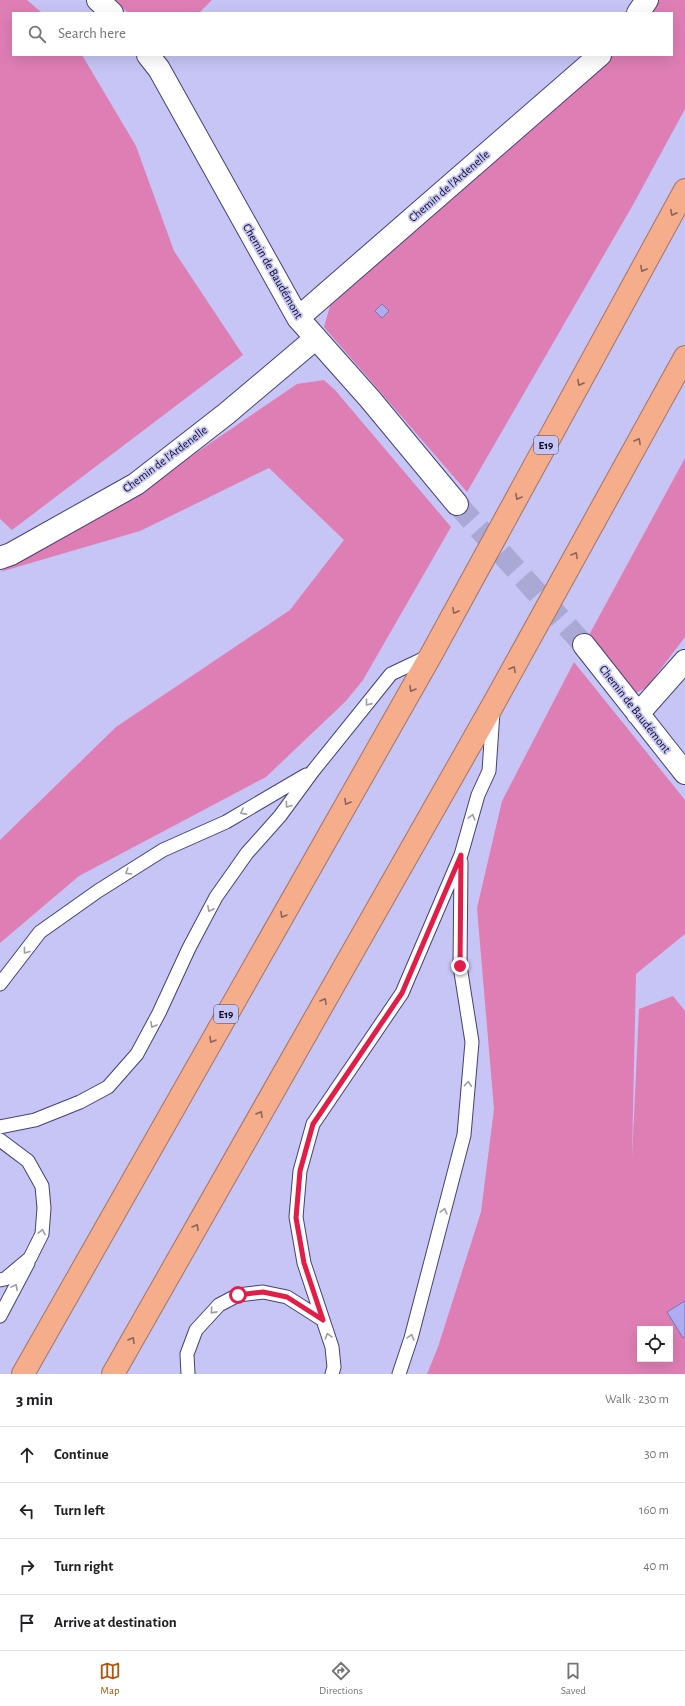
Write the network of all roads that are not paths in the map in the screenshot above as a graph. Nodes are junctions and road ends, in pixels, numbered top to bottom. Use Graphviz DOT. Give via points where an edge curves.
graph roads {
  1 [pos="98,0"];
  2 [pos="647,0"];
  3 [pos="111,12"];
  4 [pos="639,12"];
  5 [pos="149,56"];
  6 [pos="599,56"];
  7 [pos="685,190"];
  8 [pos="298,318"];
  9 [pos="316,338"];
  10 [pos="685,357"];
  11 [pos="457,504"];
  12 [pos="0,558"];
  13 [pos="584,646"];
  14 [pos="431,655"];
  15 [pos="685,661"];
  16 [pos="494,703"];
  17 [pos="638,714"];
  18 [pos="313,771"];
  19 [pos="685,773"];
  20 [pos="461,855"];
  21 [pos="0,984"];
  22 [pos="0,1127"];
  23 [pos="0,1140"];
  24 [pos="30,1258"];
  25 [pos="0,1280"];
  26 [pos="0,1316"];
  27 [pos="323,1320"];
  28 [pos="187,1373"];
  29 [pos="23,1374"];
  30 [pos="113,1374"];
  31 [pos="332,1374"];
  32 [pos="399,1374"];
  1 -- 3 [label="street"];
  2 -- 4 [label="street"];
  5 -- 8 [label="street, Chemin de Baudémont" via="159,69"];
  6 -- 8 [label="street, Chemin de l'Ardenelle"];
  7 -- 14 [label="highway, E19, one-way"];
  8 -- 9 [label="street, Chemin de Baudémont"];
  9 -- 11 [label="street, Chemin de Baudémont"];
  9 -- 12 [label="street, Chemin de l'Ardenelle" via="226,414 136,484"];
  16 -- 10 [label="highway, one-way"];
  13 -- 17 [label="street, Chemin de Baudémont"];
  14 -- 18 [label="lane, one-way" via="391,674"];
  14 -- 29 [label="highway, E19, one-way"];
  15 -- 17 [label="street"];
  20 -- 16 [label="lane, one-way" via="478,795 489,771"];
  30 -- 16 [label="highway, one-way"];
  17 -- 19 [label="street, Chemin de Baudémont"];
  18 -- 21 [label="lane, one-way" via="226,822 162,850 98,891 40,932"];
  18 -- 22 [label="lane, one-way" via="280,816 247,853 216,897 137,1054 108,1087 36,1120"];
  20 -- 27 [label="lane" via="402,993 313,1124 300,1171 296,1218 304,1263"];
  32 -- 20 [label="lane, one-way" via="411,1338 464,1135 472,1042 460,966"];
  24 -- 23 [label="lane, one-way" via="42,1234 42,1186 28,1161"];
  24 -- 25 [label="lane" via="5,1279"];
  26 -- 24 [label="lane, one-way"];
  27 -- 28 [label="lane, one-way" via="287,1297 263,1292 238,1295 219,1305 196,1330 187,1354"];
  31 -- 27 [label="lane, one-way" via="332,1347"];
}
